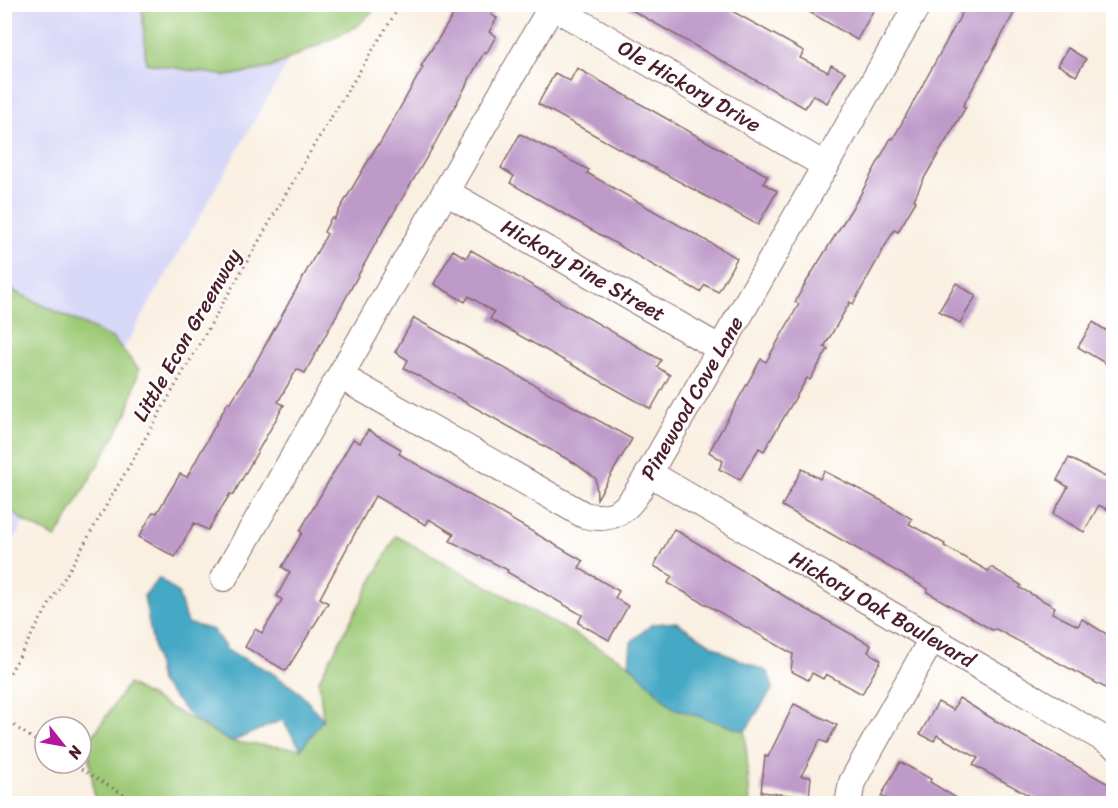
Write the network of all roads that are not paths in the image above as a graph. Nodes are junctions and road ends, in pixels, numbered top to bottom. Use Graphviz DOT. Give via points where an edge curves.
graph roads {
  1 [pos="918,4"];
  2 [pos="553,5"];
  3 [pos="826,166"];
  4 [pos="446,192"];
  5 [pos="721,349"];
  6 [pos="340,376"];
  7 [pos="649,473"];
  8 [pos="224,578"];
  9 [pos="933,637"];
  10 [pos="1113,745"];
  11 [pos="848,804"];
  1 -- 3 [label="street, Pinewood Cove Lane"];
  2 -- 3 [label="street, Ole Hickory Drive"];
  2 -- 4 [label="street"];
  3 -- 5 [label="street, Pinewood Cove Lane"];
  4 -- 5 [label="street, Hickory Pine Street"];
  4 -- 6 [label="street"];
  5 -- 7 [label="street, Pinewood Cove Lane"];
  6 -- 7 [label="street, Pinewood Cove Lane" via="584,515 612,517 624,510"];
  6 -- 8 [label="street"];
  7 -- 9 [label="street, Hickory Oak Boulevard"];
  9 -- 10 [label="street, Hickory Oak Boulevard"];
  9 -- 11 [label="street" via="852,782"];
}
